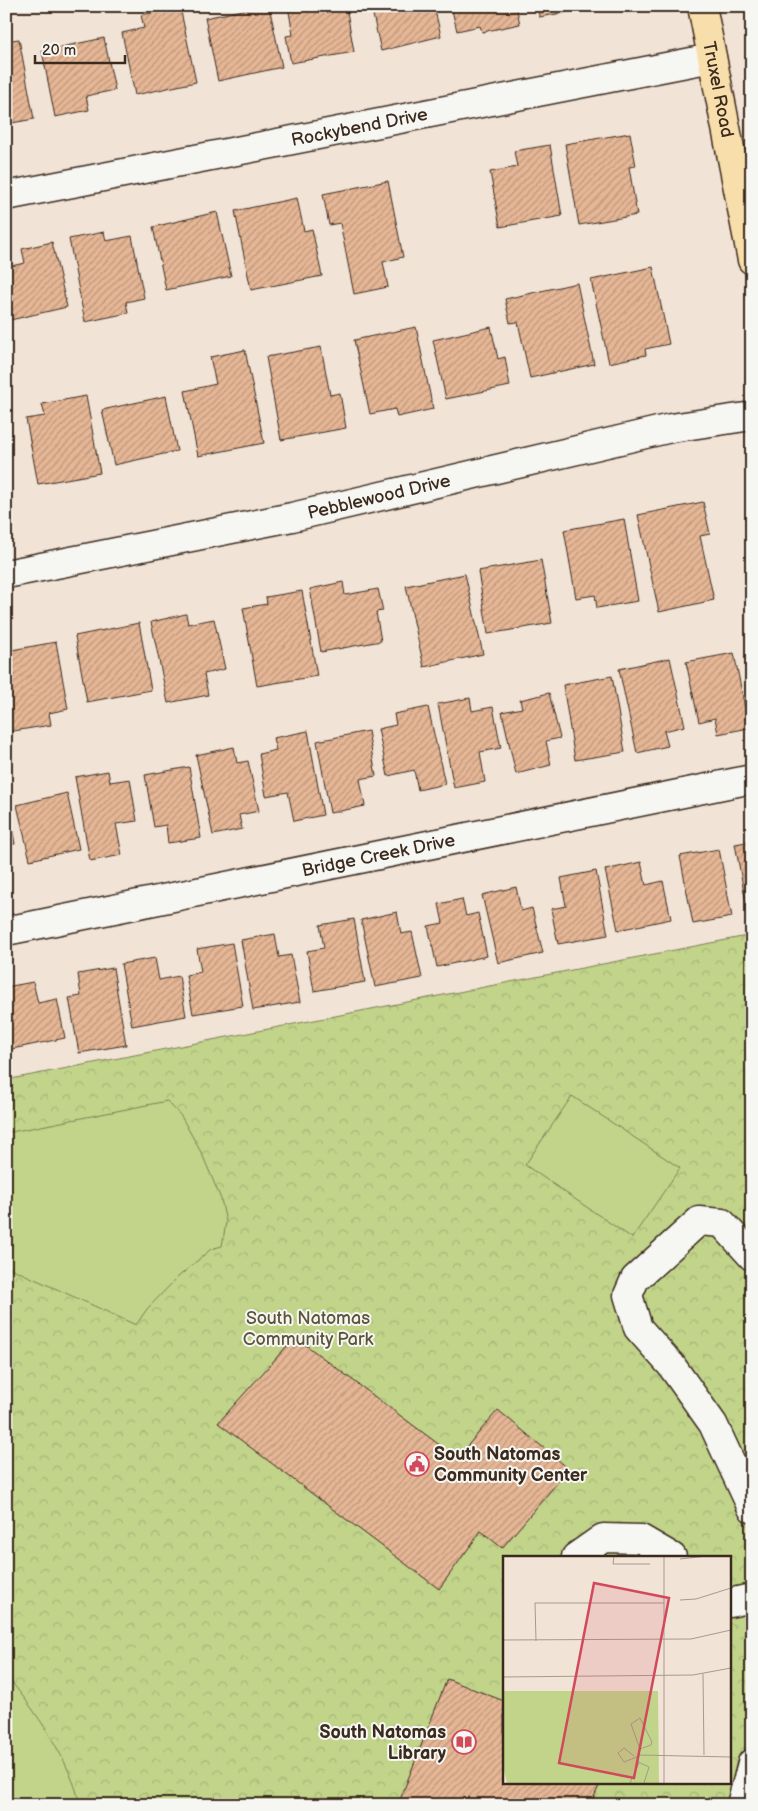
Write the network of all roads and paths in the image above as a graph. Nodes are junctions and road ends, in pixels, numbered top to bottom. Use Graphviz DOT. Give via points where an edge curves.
graph roads {
  1 [pos="702,6"];
  2 [pos="712,58"];
  3 [pos="6,196"];
  4 [pos="752,260"];
  5 [pos="752,416"];
  6 [pos="6,574"];
  7 [pos="752,779"];
  8 [pos="6,931"];
  9 [pos="752,1256"];
  10 [pos="752,1508"];
  11 [pos="577,1556"];
  12 [pos="670,1556"];
  13 [pos="752,1598"];
  14 [pos="730,1603"];
  15 [pos="752,1763"];
  16 [pos="741,1805"];
  1 -- 2 [label="main road, Truxel Road"];
  2 -- 3 [label="street, Rockybend Drive"];
  2 -- 4 [label="main road, Truxel Road"];
  5 -- 6 [label="street, Pebblewood Drive" via="671,428 292,517"];
  7 -- 8 [label="street, Bridge Creek Drive"];
  9 -- 10 [label="street" via="722,1224 699,1221 634,1279 628,1295 638,1328 671,1365 713,1424"];
  11 -- 12 [label="street" via="603,1538 641,1539"];
  13 -- 14 [label="street"];
  15 -- 16 [label="street"];
}
